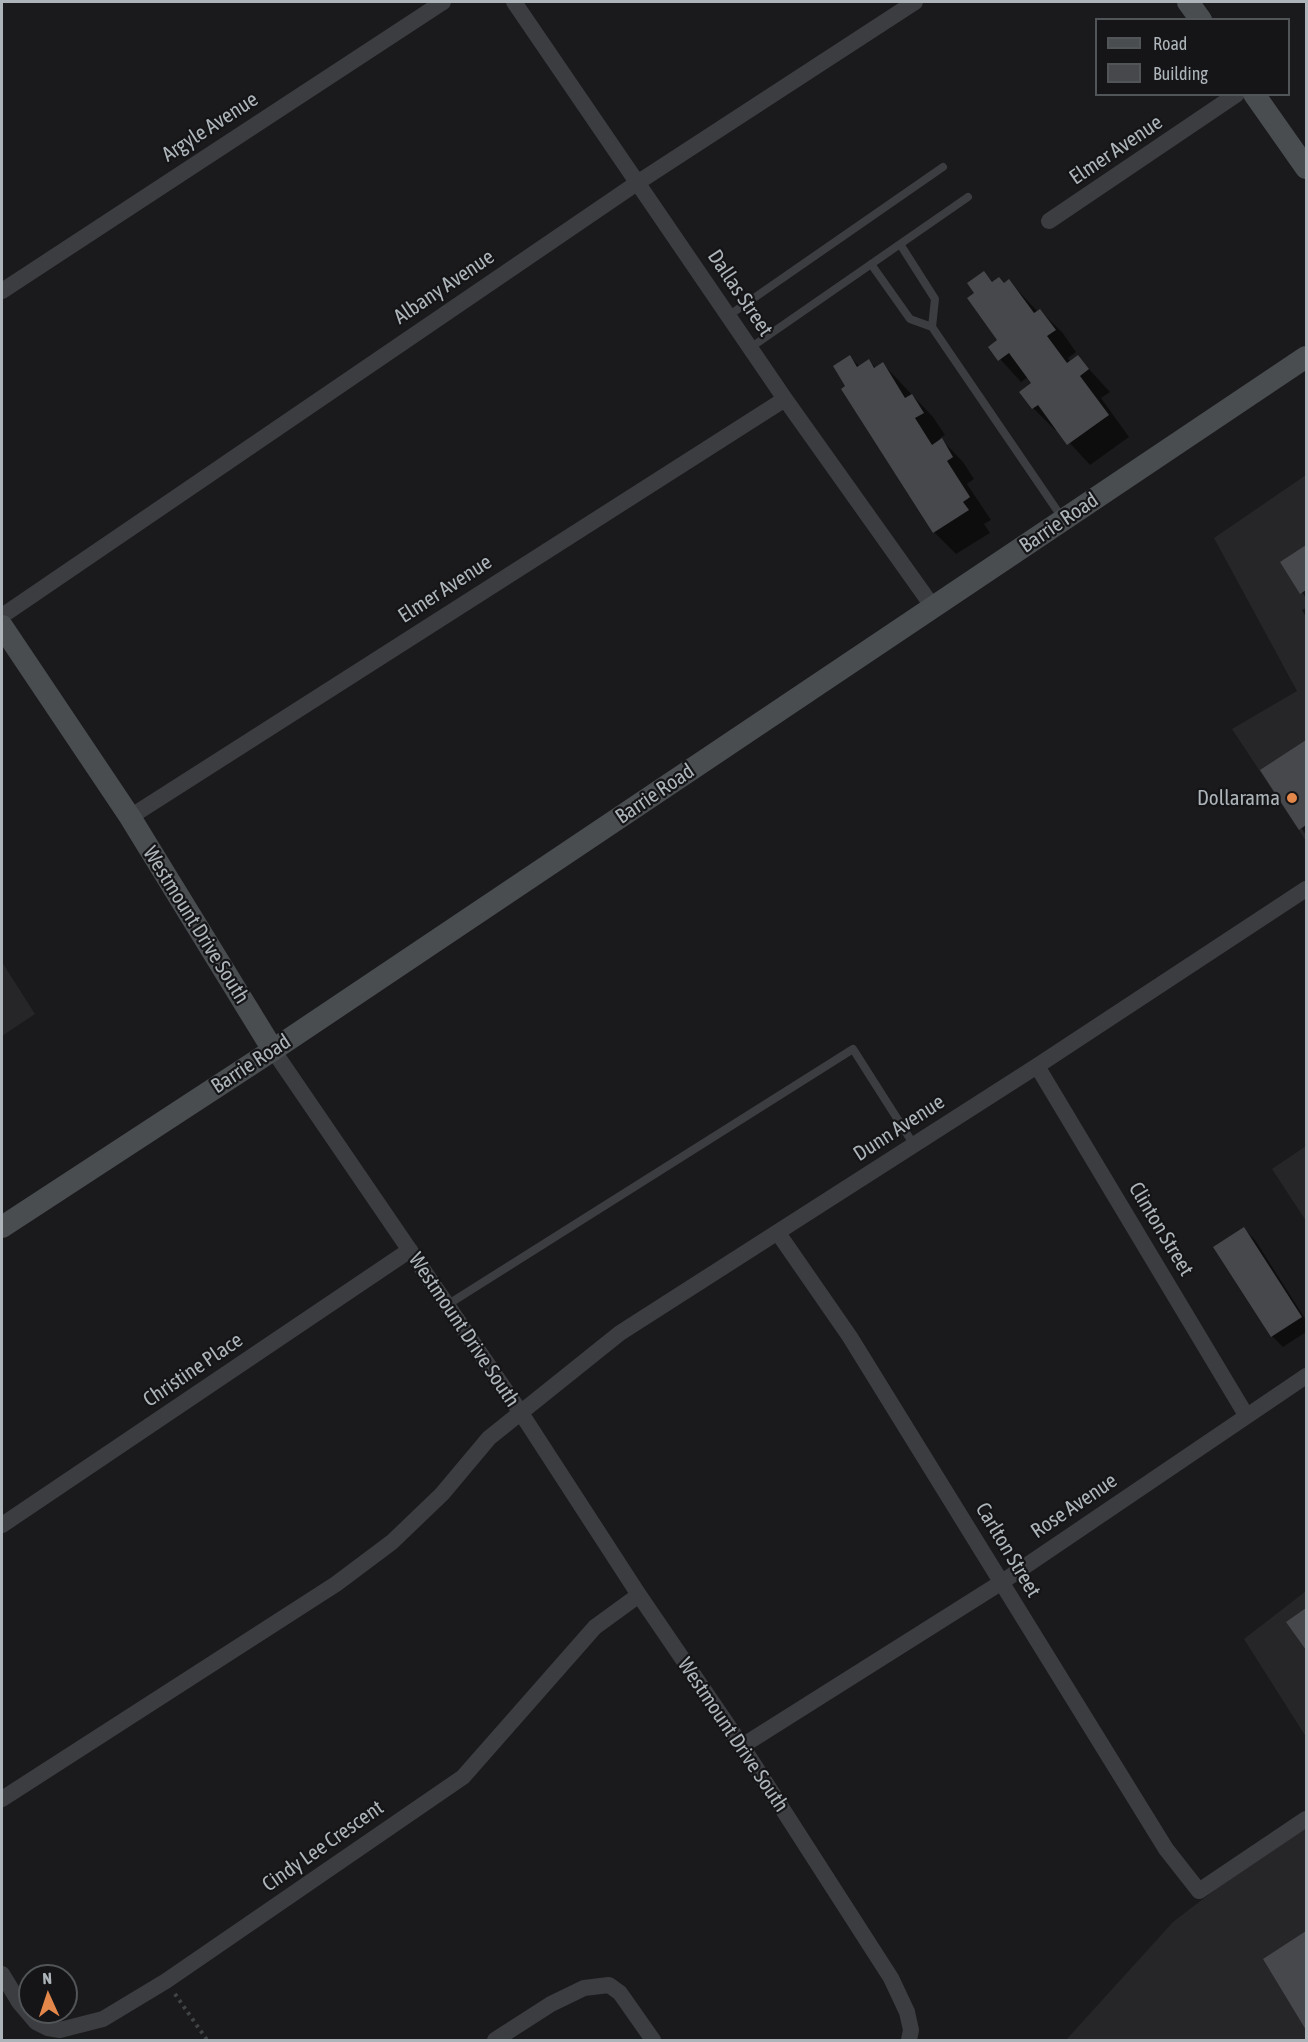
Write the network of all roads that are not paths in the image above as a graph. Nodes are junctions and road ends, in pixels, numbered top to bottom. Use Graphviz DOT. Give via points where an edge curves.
graph roads {
  1 [pos="443,2"];
  2 [pos="514,2"];
  3 [pos="915,2"];
  4 [pos="1188,2"];
  5 [pos="1200,18"];
  6 [pos="1233,96"];
  7 [pos="1255,96"];
  8 [pos="943,167"];
  9 [pos="1306,168"];
  10 [pos="637,183"];
  11 [pos="968,197"];
  12 [pos="1049,221"];
  13 [pos="900,244"];
  14 [pos="871,264"];
  15 [pos="2,291"];
  16 [pos="728,316"];
  17 [pos="932,327"];
  18 [pos="750,348"];
  19 [pos="1306,357"];
  20 [pos="785,399"];
  21 [pos="1064,520"];
  22 [pos="933,607"];
  23 [pos="2,616"];
  24 [pos="2,626"];
  25 [pos="130,817"];
  26 [pos="1306,889"];
  27 [pos="273,1050"];
  28 [pos="1036,1066"];
  29 [pos="914,1145"];
  30 [pos="2,1227"];
  31 [pos="778,1233"];
  32 [pos="410,1250"];
  33 [pos="447,1305"];
  34 [pos="1306,1376"];
  35 [pos="521,1413"];
  36 [pos="1246,1415"];
  37 [pos="2,1525"];
  38 [pos="1002,1581"];
  39 [pos="639,1595"];
  40 [pos="742,1746"];
  41 [pos="2,1799"];
  42 [pos="1306,1819"];
  43 [pos="2,1974"];
  44 [pos="495,2040"];
  45 [pos="653,2040"];
  46 [pos="909,2040"];
  1 -- 15 [label="street, Argyle Avenue"];
  2 -- 10 [label="street, Dallas Street"];
  3 -- 10 [label="street, Albany Avenue"];
  4 -- 5 [label="street"];
  6 -- 12 [label="street, Elmer Avenue"];
  7 -- 9 [label="street"];
  8 -- 16 [label="lane"];
  10 -- 16 [label="street, Dallas Street"];
  10 -- 23 [label="street, Albany Avenue"];
  11 -- 13 [label="lane"];
  13 -- 14 [label="lane"];
  13 -- 17 [label="lane" via="935,298"];
  14 -- 17 [label="lane" via="910,319"];
  14 -- 18 [label="lane"];
  16 -- 18 [label="street, Dallas Street"];
  17 -- 21 [label="lane"];
  18 -- 20 [label="street, Dallas Street"];
  19 -- 21 [label="street, Barrie Road"];
  20 -- 22 [label="street, Dallas Street"];
  20 -- 25 [label="street, Elmer Avenue"];
  21 -- 22 [label="street, Barrie Road"];
  22 -- 27 [label="street, Barrie Road"];
  24 -- 25 [label="street, Westmount Drive South"];
  25 -- 27 [label="street, Westmount Drive South"];
  26 -- 28 [label="street, Dunn Avenue"];
  27 -- 30 [label="street, Barrie Road"];
  27 -- 32 [label="street, Westmount Drive South"];
  28 -- 29 [label="street, Dunn Avenue"];
  28 -- 36 [label="street, Clinton Street"];
  29 -- 31 [label="street, Dunn Avenue"];
  29 -- 33 [label="lane" via="853,1049"];
  31 -- 35 [label="street, Dunn Avenue" via="620,1333"];
  31 -- 38 [label="street, Carlton Street" via="850,1337"];
  32 -- 33 [label="street, Westmount Drive South"];
  32 -- 37 [label="street, Christine Place"];
  33 -- 35 [label="street, Westmount Drive South"];
  34 -- 36 [label="street, Rose Avenue"];
  35 -- 39 [label="street, Westmount Drive South"];
  35 -- 41 [label="street" via="489,1438 442,1494 392,1542 336,1584"];
  36 -- 38 [label="street, Rose Avenue"];
  38 -- 40 [label="street, Rose Avenue"];
  38 -- 42 [label="street, Carlton Street" via="1166,1849 1199,1891"];
  39 -- 40 [label="street, Westmount Drive South"];
  39 -- 43 [label="street, Cindy Lee Crescent" via="596,1627 463,1778 166,1981 103,2019 60,2030 36,2022"];
  40 -- 46 [label="street, Westmount Drive South" via="891,1978 907,2012"];
  44 -- 45 [label="street" via="584,1988 609,1986 620,1993"];
}
